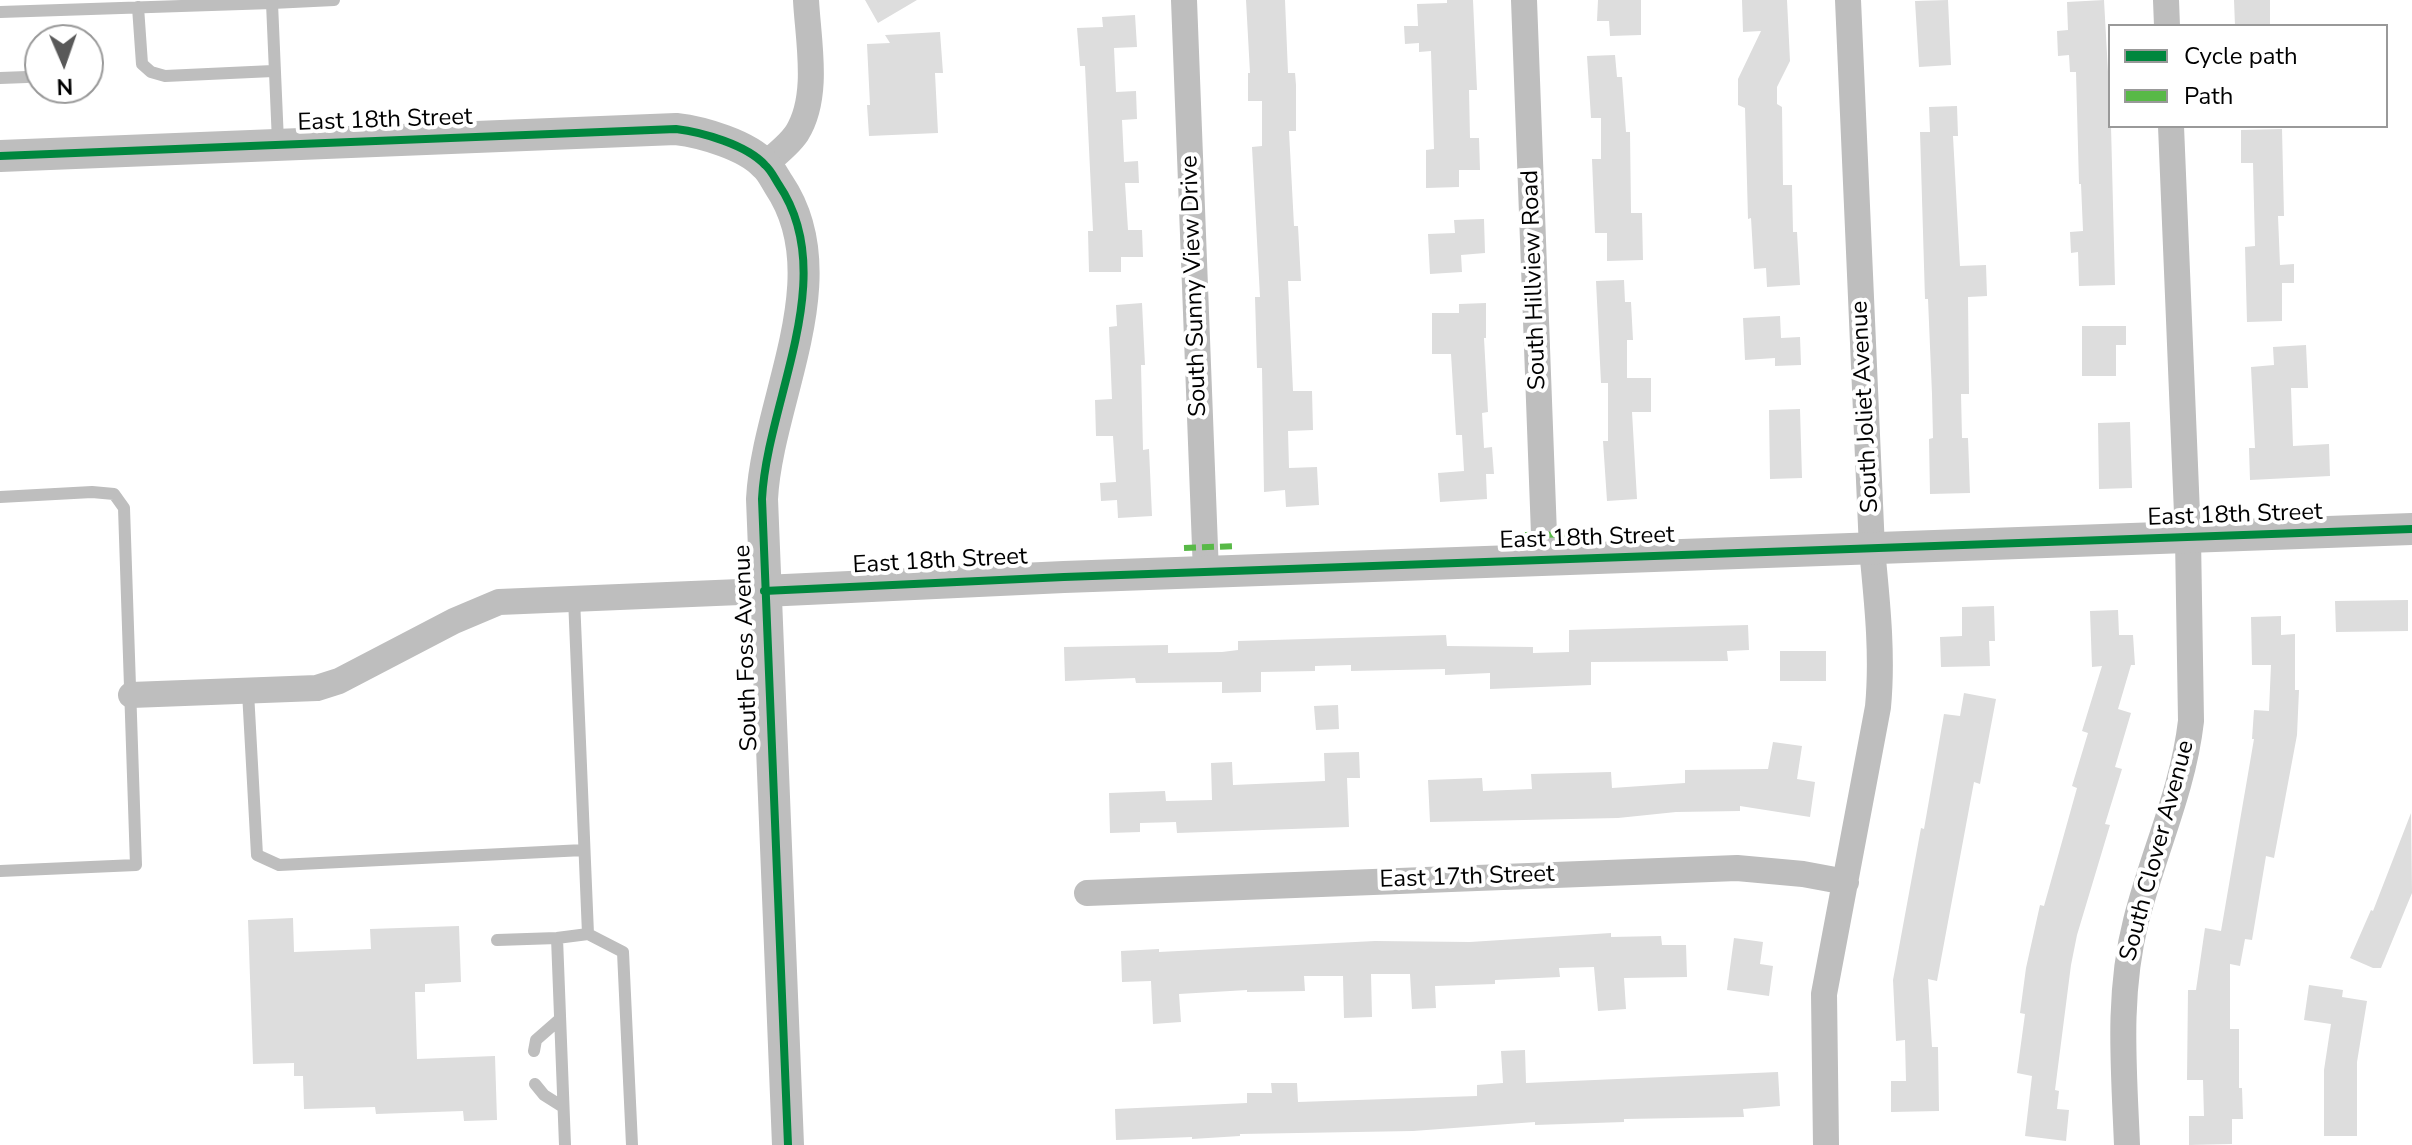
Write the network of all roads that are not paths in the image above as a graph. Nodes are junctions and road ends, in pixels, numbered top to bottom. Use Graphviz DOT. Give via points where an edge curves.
graph roads {
  1 [pos="334,0"];
  2 [pos="806,0"];
  3 [pos="1184,0"];
  4 [pos="1524,0"];
  5 [pos="1848,0"];
  6 [pos="2166,0"];
  7 [pos="272,3"];
  8 [pos="138,7"];
  9 [pos="0,12"];
  10 [pos="2167,24"];
  11 [pos="273,71"];
  12 [pos="24,77"];
  13 [pos="0,78"];
  14 [pos="2171,128"];
  15 [pos="278,145"];
  16 [pos="0,156"];
  17 [pos="765,164"];
  18 [pos="0,497"];
  19 [pos="2412,529"];
  20 [pos="2188,538"];
  21 [pos="1872,549"];
  22 [pos="1545,561"];
  23 [pos="1206,573"];
  24 [pos="764,591"];
  25 [pos="574,598"];
  26 [pos="248,692"];
  27 [pos="131,695"];
  28 [pos="584,850"];
  29 [pos="0,871"];
  30 [pos="1846,882"];
  31 [pos="1087,893"];
  32 [pos="588,934"];
  33 [pos="557,938"];
  34 [pos="497,940"];
  35 [pos="560,1019"];
  36 [pos="534,1051"];
  37 [pos="535,1084"];
  38 [pos="563,1107"];
  39 [pos="565,1145"];
  40 [pos="632,1145"];
  41 [pos="788,1145"];
  42 [pos="1826,1145"];
  43 [pos="2127,1145"];
  1 -- 7 [label="lane"];
  2 -- 17 [label="street" via="807,106 798,132"];
  3 -- 23 [label="street, South Sunny View Drive"];
  4 -- 22 [label="street, South Hillview Road"];
  5 -- 21 [label="street, South Joliet Avenue"];
  6 -- 10 [label="street"];
  7 -- 8 [label="lane"];
  7 -- 11 [label="lane"];
  8 -- 9 [label="lane"];
  8 -- 11 [label="lane" via="142,64 151,72 165,76"];
  11 -- 15 [label="lane"];
  12 -- 13 [label="lane"];
  14 -- 20 [label="street, South Clover Avenue"];
  15 -- 16 [label="street, East 18th Street"];
  15 -- 17 [label="street, East 18th Street" via="676,129 717,137"];
  17 -- 24 [label="street, South Foss Avenue" via="798,222 803,292 798,335 764,467"];
  18 -- 27 [label="lane" via="92,492 114,494 124,508"];
  19 -- 20 [label="street, East 18th Street"];
  20 -- 21 [label="street, East 18th Street"];
  20 -- 43 [label="street, South Clover Avenue" via="2189,736 2136,921 2124,984"];
  21 -- 22 [label="street, East 18th Street"];
  21 -- 30 [label="street, South Joliet Avenue" via="1881,681"];
  22 -- 23 [label="street, East 18th Street"];
  23 -- 24 [label="street, East 18th Street"];
  24 -- 25 [label="street"];
  24 -- 41 [label="street, South Foss Avenue"];
  25 -- 26 [label="street" via="499,602 339,681 317,688"];
  25 -- 28 [label="lane"];
  26 -- 27 [label="street"];
  26 -- 28 [label="lane" via="257,855 279,865"];
  27 -- 29 [label="lane" via="136,865"];
  28 -- 32 [label="lane"];
  30 -- 31 [label="street, East 17th Street" via="1737,868"];
  30 -- 42 [label="street, South Joliet Avenue" via="1824,994"];
  32 -- 33 [label="lane"];
  32 -- 40 [label="lane" via="623,952"];
  33 -- 34 [label="lane"];
  33 -- 35 [label="lane"];
  35 -- 36 [label="lane" via="536,1040"];
  35 -- 38 [label="lane"];
  37 -- 38 [label="lane"];
  38 -- 39 [label="lane"];
}
